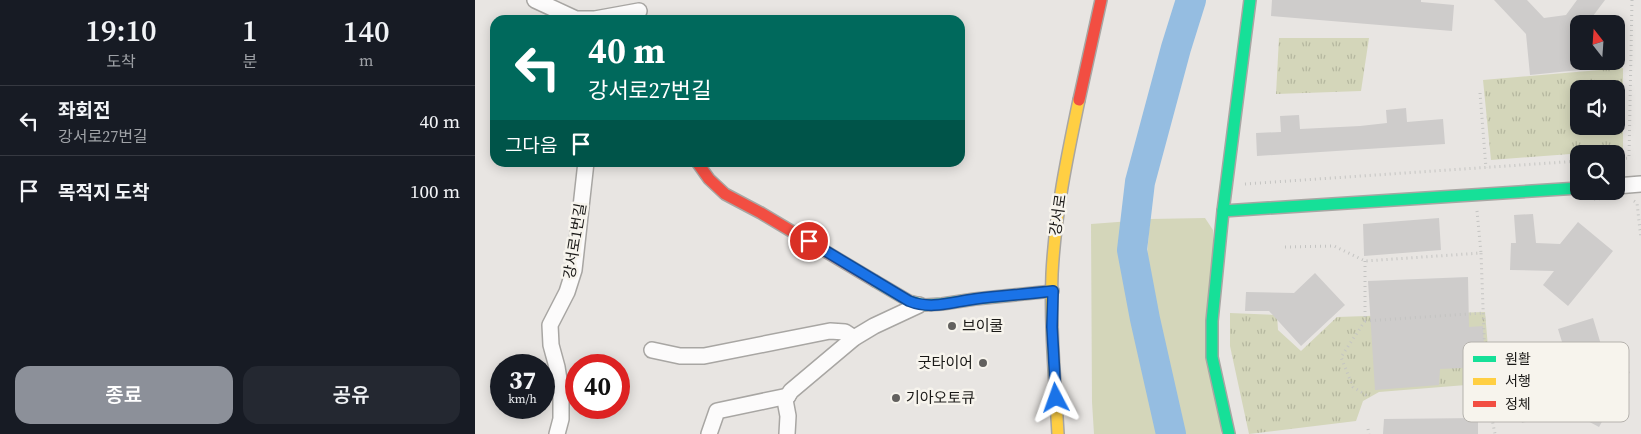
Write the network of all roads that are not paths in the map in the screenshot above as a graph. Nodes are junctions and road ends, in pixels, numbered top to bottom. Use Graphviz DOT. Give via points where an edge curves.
graph roads {
  1 [pos="535,0"];
  2 [pos="1101,0"];
  3 [pos="1250,0"];
  4 [pos="640,10"];
  5 [pos="557,15"];
  6 [pos="615,15"];
  7 [pos="585,167"];
  8 [pos="701,167"];
  9 [pos="1641,184"];
  10 [pos="1625,185"];
  11 [pos="1570,189"];
  12 [pos="1223,211"];
  13 [pos="1053,291"];
  14 [pos="919,305"];
  15 [pos="854,338"];
  16 [pos="652,350"];
  17 [pos="788,396"];
  18 [pos="557,434"];
  19 [pos="709,434"];
  20 [pos="787,434"];
  21 [pos="1058,434"];
  22 [pos="1229,434"];
  1 -- 5 [label="street"];
  2 -- 13 [label="street, 강서로" via="1065,164 1053,250"];
  3 -- 12 [label="street"];
  4 -- 6 [label="street"];
  7 -- 18 [label="street, 강서로1번길" via="574,270 550,325 561,392 561,419"];
  8 -- 14 [label="street" via="725,194"];
  9 -- 10 [label="street"];
  11 -- 12 [label="street"];
  12 -- 22 [label="street" via="1211,320 1212,357"];
  13 -- 14 [label="street"];
  13 -- 21 [label="street, 강서로"];
  14 -- 15 [label="street"];
  15 -- 16 [label="street" via="845,332 830,331 703,356 680,356"];
  15 -- 17 [label="street"];
  17 -- 19 [label="street" via="717,411"];
  17 -- 20 [label="street" via="785,400"];
}
